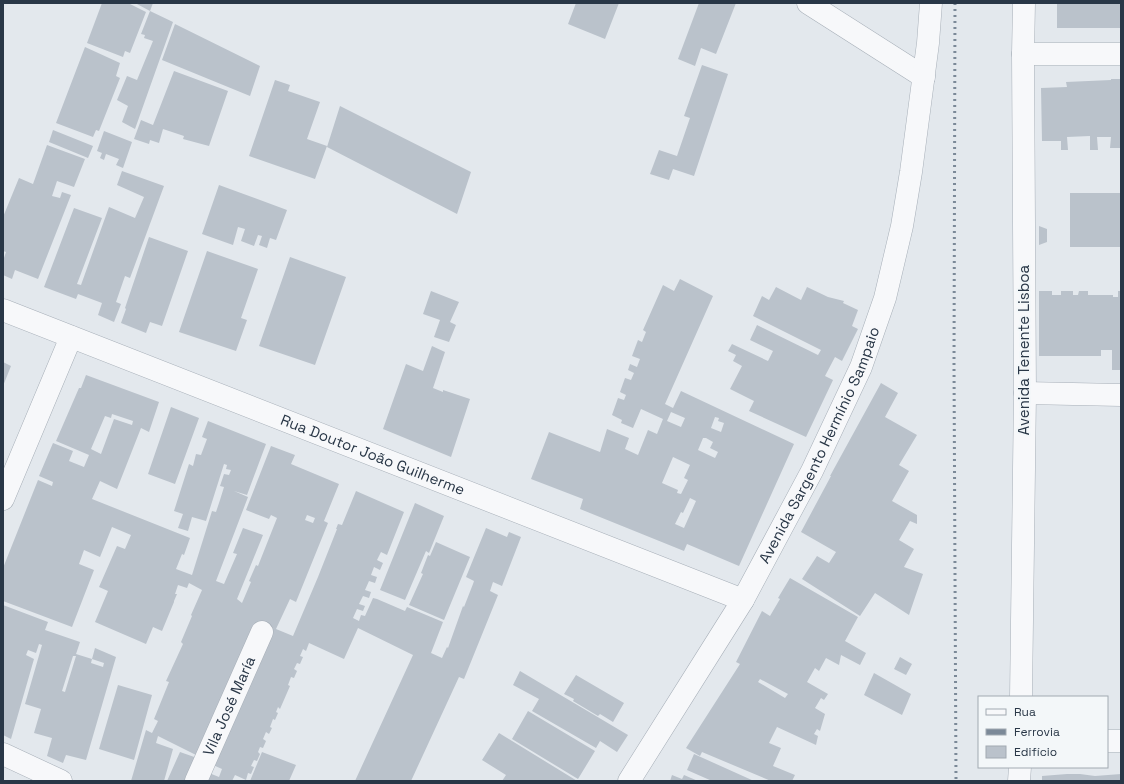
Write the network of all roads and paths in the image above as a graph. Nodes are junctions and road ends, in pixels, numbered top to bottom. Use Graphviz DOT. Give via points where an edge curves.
graph roads {
  1 [pos="808,3"];
  2 [pos="931,3"];
  3 [pos="1024,3"];
  4 [pos="1023,54"];
  5 [pos="1121,54"];
  6 [pos="924,77"];
  7 [pos="3,310"];
  8 [pos="71,337"];
  9 [pos="1025,393"];
  10 [pos="1121,394"];
  11 [pos="3,499"];
  12 [pos="743,600"];
  13 [pos="262,632"];
  14 [pos="1021,696"];
  15 [pos="1108,741"];
  16 [pos="1121,741"];
  17 [pos="3,754"];
  18 [pos="1020,768"];
  19 [pos="61,781"];
  20 [pos="196,781"];
  21 [pos="629,781"];
  22 [pos="1020,781"];
  1 -- 6 [label="street"];
  2 -- 6 [label="street, Avenida Sargento Hermínio Sampaio"];
  3 -- 4 [label="street, Avenida Tenente Lisboa"];
  4 -- 5 [label="street"];
  4 -- 9 [label="street, Avenida Tenente Lisboa"];
  6 -- 12 [label="street, Avenida Sargento Hermínio Sampaio" via="902,226 885,298 864,360 812,470"];
  7 -- 8 [label="street, Rua Doutor João Guilherme"];
  8 -- 11 [label="street"];
  8 -- 12 [label="street, Rua Doutor João Guilherme"];
  9 -- 10 [label="street"];
  9 -- 14 [label="street, Avenida Tenente Lisboa"];
  12 -- 21 [label="street, Avenida Sargento Hermínio Sampaio"];
  13 -- 20 [label="street, Vila José María"];
  15 -- 16 [label="street"];
  17 -- 19 [label="street"];
  18 -- 22 [label="street"];
}
